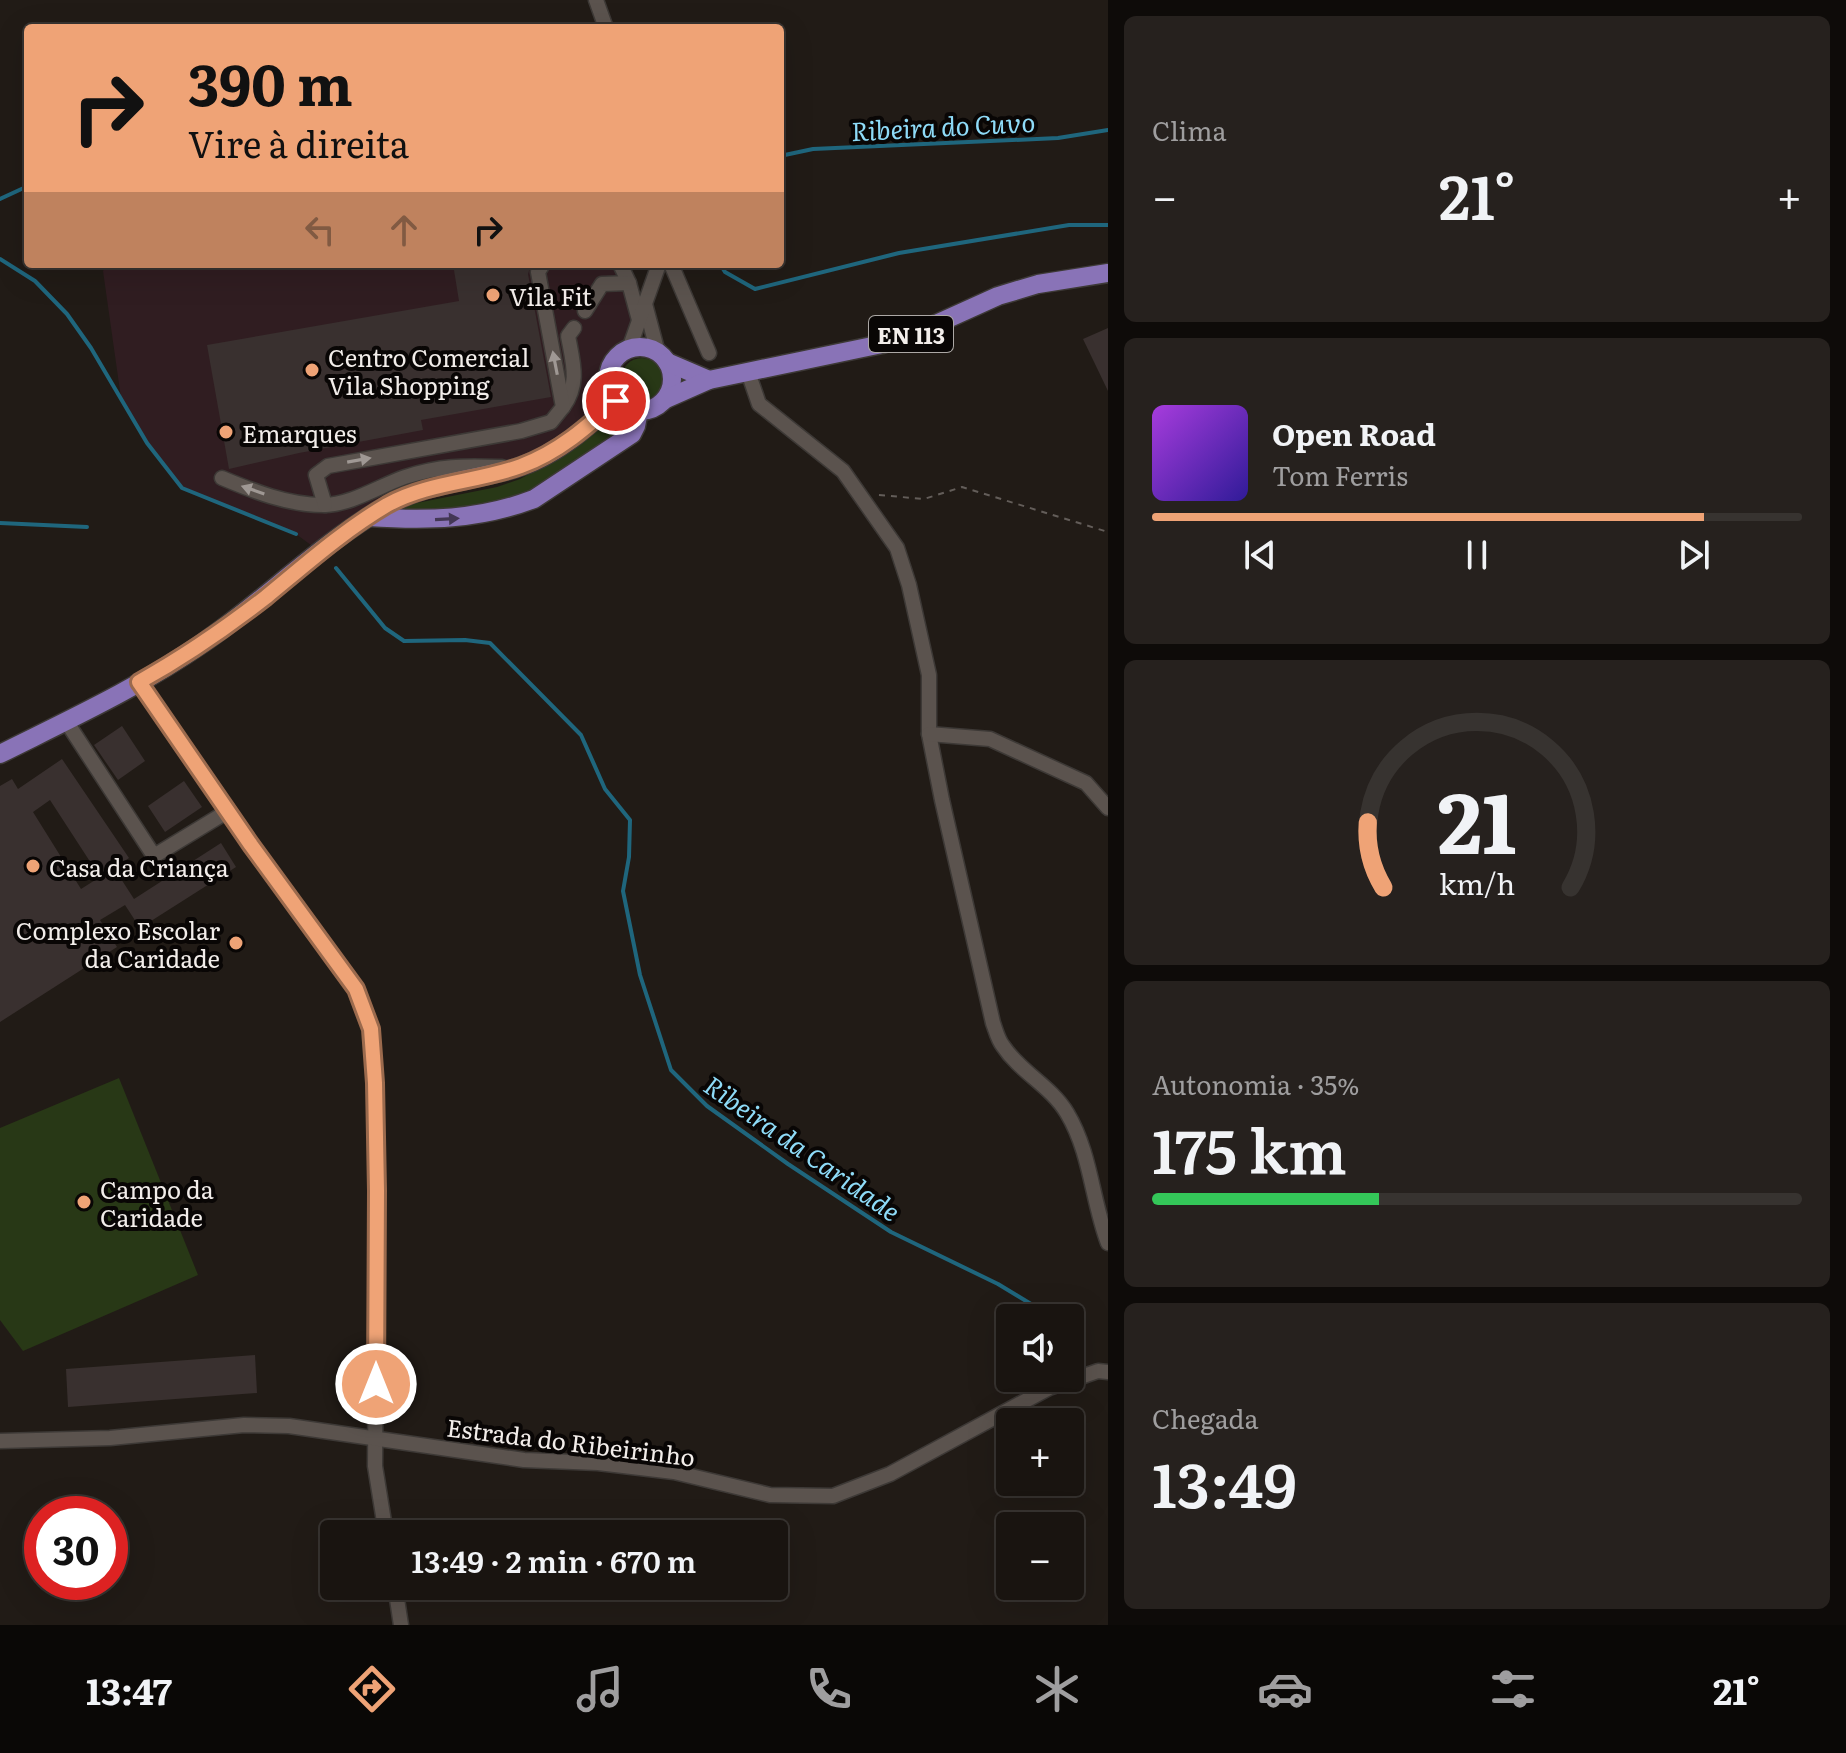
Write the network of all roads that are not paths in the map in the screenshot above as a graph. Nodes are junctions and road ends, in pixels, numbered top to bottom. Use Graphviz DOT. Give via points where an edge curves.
graph roads {
  1 [pos="596,0"];
  2 [pos="605,24"];
  3 [pos="540,268"];
  4 [pos="622,268"];
  5 [pos="658,268"];
  6 [pos="673,268"];
  7 [pos="1108,273"];
  8 [pos="629,283"];
  9 [pos="645,304"];
  10 [pos="585,311"];
  11 [pos="639,320"];
  12 [pos="574,328"];
  13 [pos="629,349"];
  14 [pos="709,353"];
  15 [pos="663,357"];
  16 [pos="748,372"];
  17 [pos="709,380"];
  18 [pos="666,399"];
  19 [pos="616,401"];
  20 [pos="563,407"];
  21 [pos="639,411"];
  22 [pos="519,467"];
  23 [pos="222,478"];
  24 [pos="325,505"];
  25 [pos="369,517"];
  26 [pos="139,682"];
  27 [pos="66,721"];
  28 [pos="929,734"];
  29 [pos="0,754"];
  30 [pos="1108,808"];
  31 [pos="228,811"];
  32 [pos="1108,1243"];
  33 [pos="1108,1372"];
  34 [pos="375,1439"];
  35 [pos="0,1441"];
  36 [pos="384,1520"];
  37 [pos="397,1600"];
  38 [pos="401,1625"];
  1 -- 2 [label="street"];
  20 -- 3 [label="street, one-way"];
  4 -- 8 [label="street"];
  5 -- 9 [label="street"];
  6 -- 14 [label="street"];
  7 -- 16 [label="main road, EN 113" via="998,296 882,344"];
  8 -- 10 [label="street" via="602,284"];
  8 -- 11 [label="street"];
  9 -- 11 [label="street"];
  9 -- 15 [label="street"];
  11 -- 13 [label="street"];
  12 -- 20 [label="street" via="568,336 576,379"];
  13 -- 15 [label="main road" via="639,347"];
  13 -- 19 [label="main road" via="609,372"];
  15 -- 17 [label="main road"];
  15 -- 18 [label="main road" via="672,381"];
  16 -- 17 [label="main road, EN 113"];
  16 -- 28 [label="street" via="759,404 843,471 897,548 929,675"];
  17 -- 18 [label="main road, EN 113"];
  18 -- 21 [label="main road, EN 113"];
  19 -- 21 [label="main road"];
  19 -- 22 [label="main road" via="560,447"];
  24 -- 20 [label="street, one-way" via="316,475 328,466 521,431 551,422"];
  25 -- 21 [label="main road, one-way" via="461,518 534,499 632,434"];
  22 -- 24 [label="street" via="445,466"];
  22 -- 25 [label="main road" via="408,495"];
  24 -- 23 [label="street, one-way" via="256,493"];
  25 -- 26 [label="main road" via="203,643"];
  26 -- 27 [label="main road"];
  26 -- 31 [label="street"];
  27 -- 29 [label="main road"];
  27 -- 31 [label="street" via="154,856"];
  28 -- 30 [label="street" via="990,739 1086,783"];
  28 -- 32 [label="street" via="993,1023 1002,1045 1067,1112 1082,1144"];
  31 -- 34 [label="street" via="356,989 371,1029 377,1191"];
  33 -- 34 [label="street, Estrada do Ribeirinho" via="1049,1388 890,1474 833,1496 770,1495 674,1472 524,1460"];
  34 -- 35 [label="street, Estrada do Ribeirinho" via="244,1425 110,1438"];
  34 -- 36 [label="street"];
  37 -- 38 [label="street"];
}
